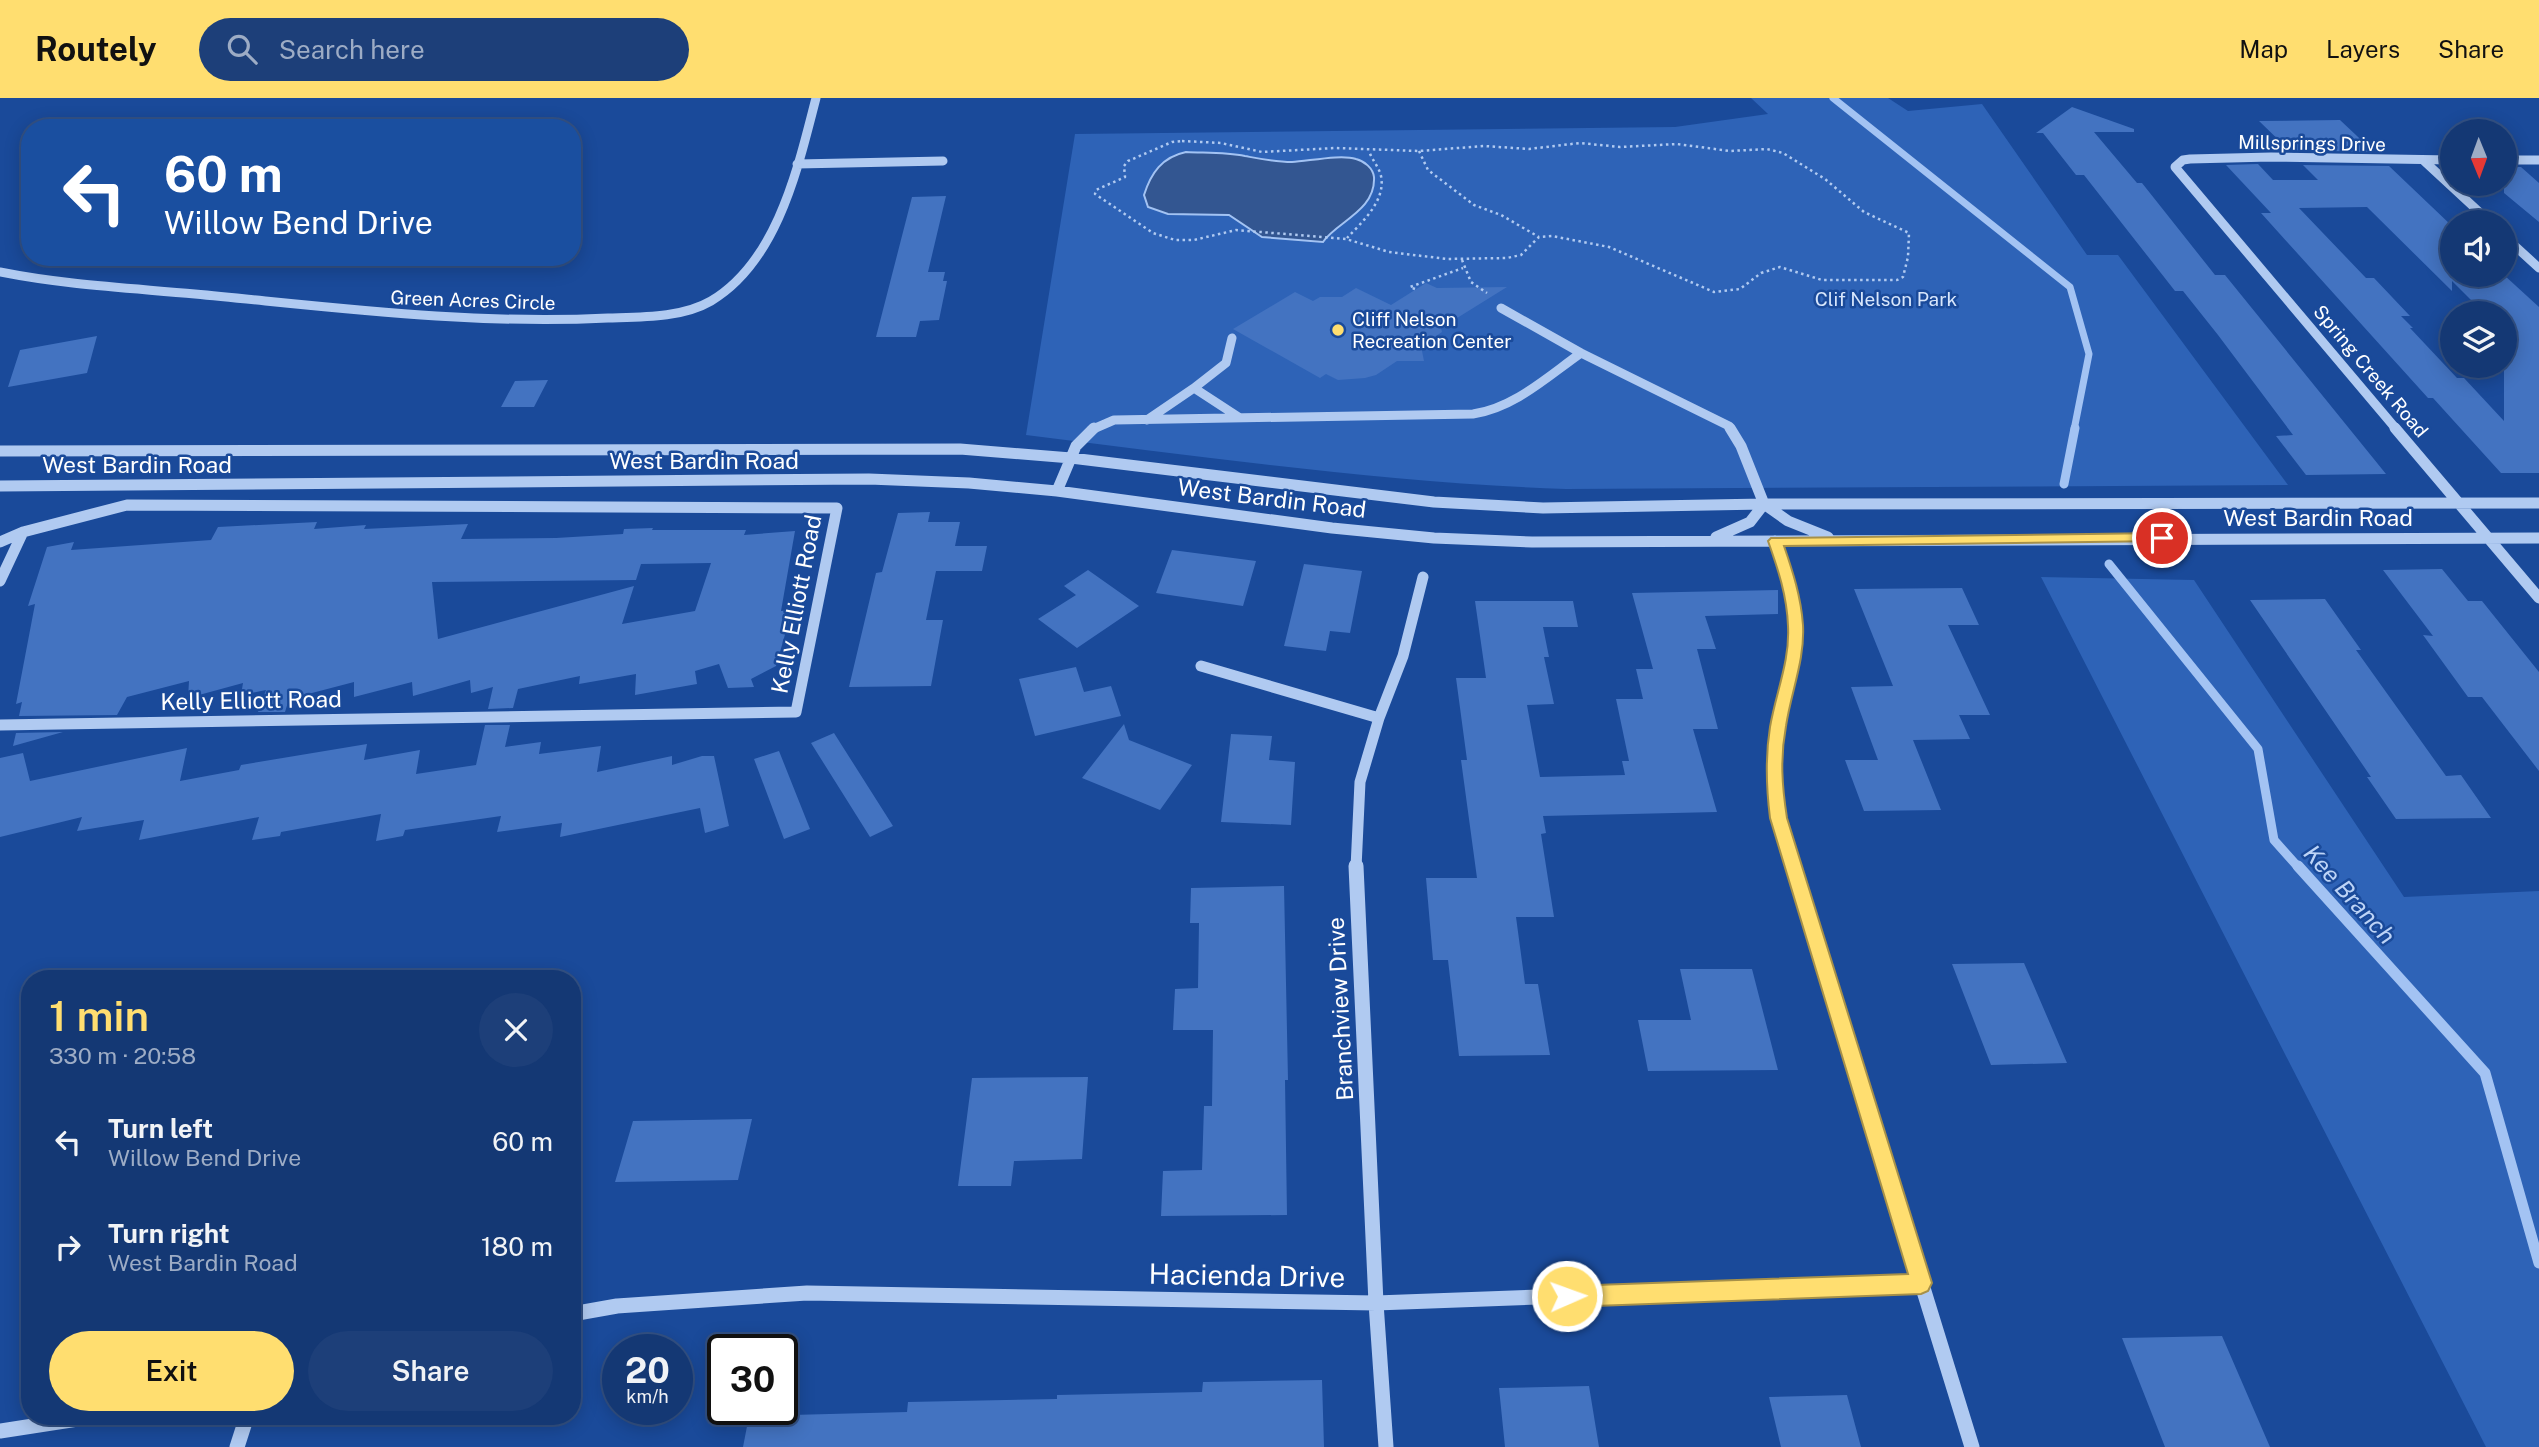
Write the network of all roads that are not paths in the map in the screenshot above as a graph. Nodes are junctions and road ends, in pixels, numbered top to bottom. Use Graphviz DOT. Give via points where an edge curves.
graph roads {
  1 [pos="816,98"];
  2 [pos="2423,160"];
  3 [pos="2440,160"];
  4 [pos="2517,160"];
  5 [pos="2539,160"];
  6 [pos="943,161"];
  7 [pos="797,164"];
  8 [pos="2175,167"];
  9 [pos="2477,210"];
  10 [pos="2517,248"];
  11 [pos="2539,268"];
  12 [pos="0,272"];
  13 [pos="1501,307"];
  14 [pos="1232,338"];
  15 [pos="1581,353"];
  16 [pos="1194,388"];
  17 [pos="1240,418"];
  18 [pos="1147,420"];
  19 [pos="0,451"];
  20 [pos="1071,458"];
  21 [pos="0,486"];
  22 [pos="1056,491"];
  23 [pos="2539,503"];
  24 [pos="2461,504"];
  25 [pos="1764,505"];
  26 [pos="23,532"];
  27 [pos="2162,538"];
  28 [pos="2491,538"];
  29 [pos="2539,538"];
  30 [pos="2001,539"];
  31 [pos="1702,541"];
  32 [pos="1775,541"];
  33 [pos="1840,541"];
  34 [pos="0,542"];
  35 [pos="1423,577"];
  36 [pos="0,580"];
  37 [pos="2539,598"];
  38 [pos="1201,666"];
  39 [pos="1379,718"];
  40 [pos="0,725"];
  41 [pos="1921,1283"];
  42 [pos="1376,1303"];
  43 [pos="581,1312"];
  44 [pos="39,1425"];
  45 [pos="244,1425"];
  46 [pos="0,1431"];
  47 [pos="237,1447"];
  48 [pos="1386,1447"];
  49 [pos="1972,1447"];
  1 -- 7 [label="street, Green Acres Circle"];
  2 -- 3 [label="street, Millsprings Drive"];
  2 -- 8 [label="street, Millsprings Drive" via="2190,159"];
  2 -- 9 [label="street"];
  4 -- 5 [label="street"];
  6 -- 7 [label="street"];
  7 -- 12 [label="street, Green Acres Circle" via="787,200 736,281 712,301 650,316 577,321 426,318"];
  8 -- 24 [label="street, Spring Creek Road"];
  10 -- 11 [label="street"];
  13 -- 15 [label="street"];
  14 -- 16 [label="street" via="1229,360"];
  15 -- 17 [label="street" via="1493,411"];
  15 -- 25 [label="street" via="1729,426"];
  16 -- 17 [label="street"];
  16 -- 18 [label="street"];
  17 -- 18 [label="street"];
  18 -- 20 [label="street" via="1095,425 1082,435"];
  19 -- 20 [label="street, West Bardin Road" via="826,447 960,449"];
  20 -- 22 [label="street"];
  20 -- 25 [label="street, West Bardin Road" via="1434,502 1542,508"];
  21 -- 22 [label="street, West Bardin Road" via="869,480"];
  22 -- 31 [label="street, West Bardin Road" via="1434,538"];
  23 -- 24 [label="street, West Bardin Road"];
  24 -- 25 [label="street, West Bardin Road"];
  24 -- 28 [label="street, Spring Creek Road"];
  25 -- 31 [label="street" via="1759,516 1743,528"];
  25 -- 33 [label="street" via="1788,521"];
  26 -- 34 [label="street, Kelly Elliott Road"];
  26 -- 36 [label="street"];
  26 -- 40 [label="street, Kelly Elliott Road" via="127,505 837,508 796,712"];
  27 -- 28 [label="street, West Bardin Road"];
  27 -- 30 [label="street, West Bardin Road"];
  28 -- 29 [label="street, West Bardin Road"];
  28 -- 37 [label="street, Spring Creek Road"];
  30 -- 33 [label="street, West Bardin Road"];
  31 -- 32 [label="street, West Bardin Road"];
  32 -- 33 [label="street, West Bardin Road"];
  32 -- 41 [label="street" via="1789,582 1796,625 1794,662 1778,725 1773,774 1779,818"];
  35 -- 39 [label="street, Branchview Drive" via="1403,656"];
  38 -- 39 [label="street"];
  39 -- 42 [label="street, Branchview Drive" via="1360,782 1355,850"];
  41 -- 42 [label="street, Hacienda Drive"];
  41 -- 49 [label="street"];
  42 -- 43 [label="street, Hacienda Drive" via="807,1293"];
  42 -- 48 [label="street, Branchview Drive"];
  44 -- 46 [label="street"];
  45 -- 47 [label="street"];
}
